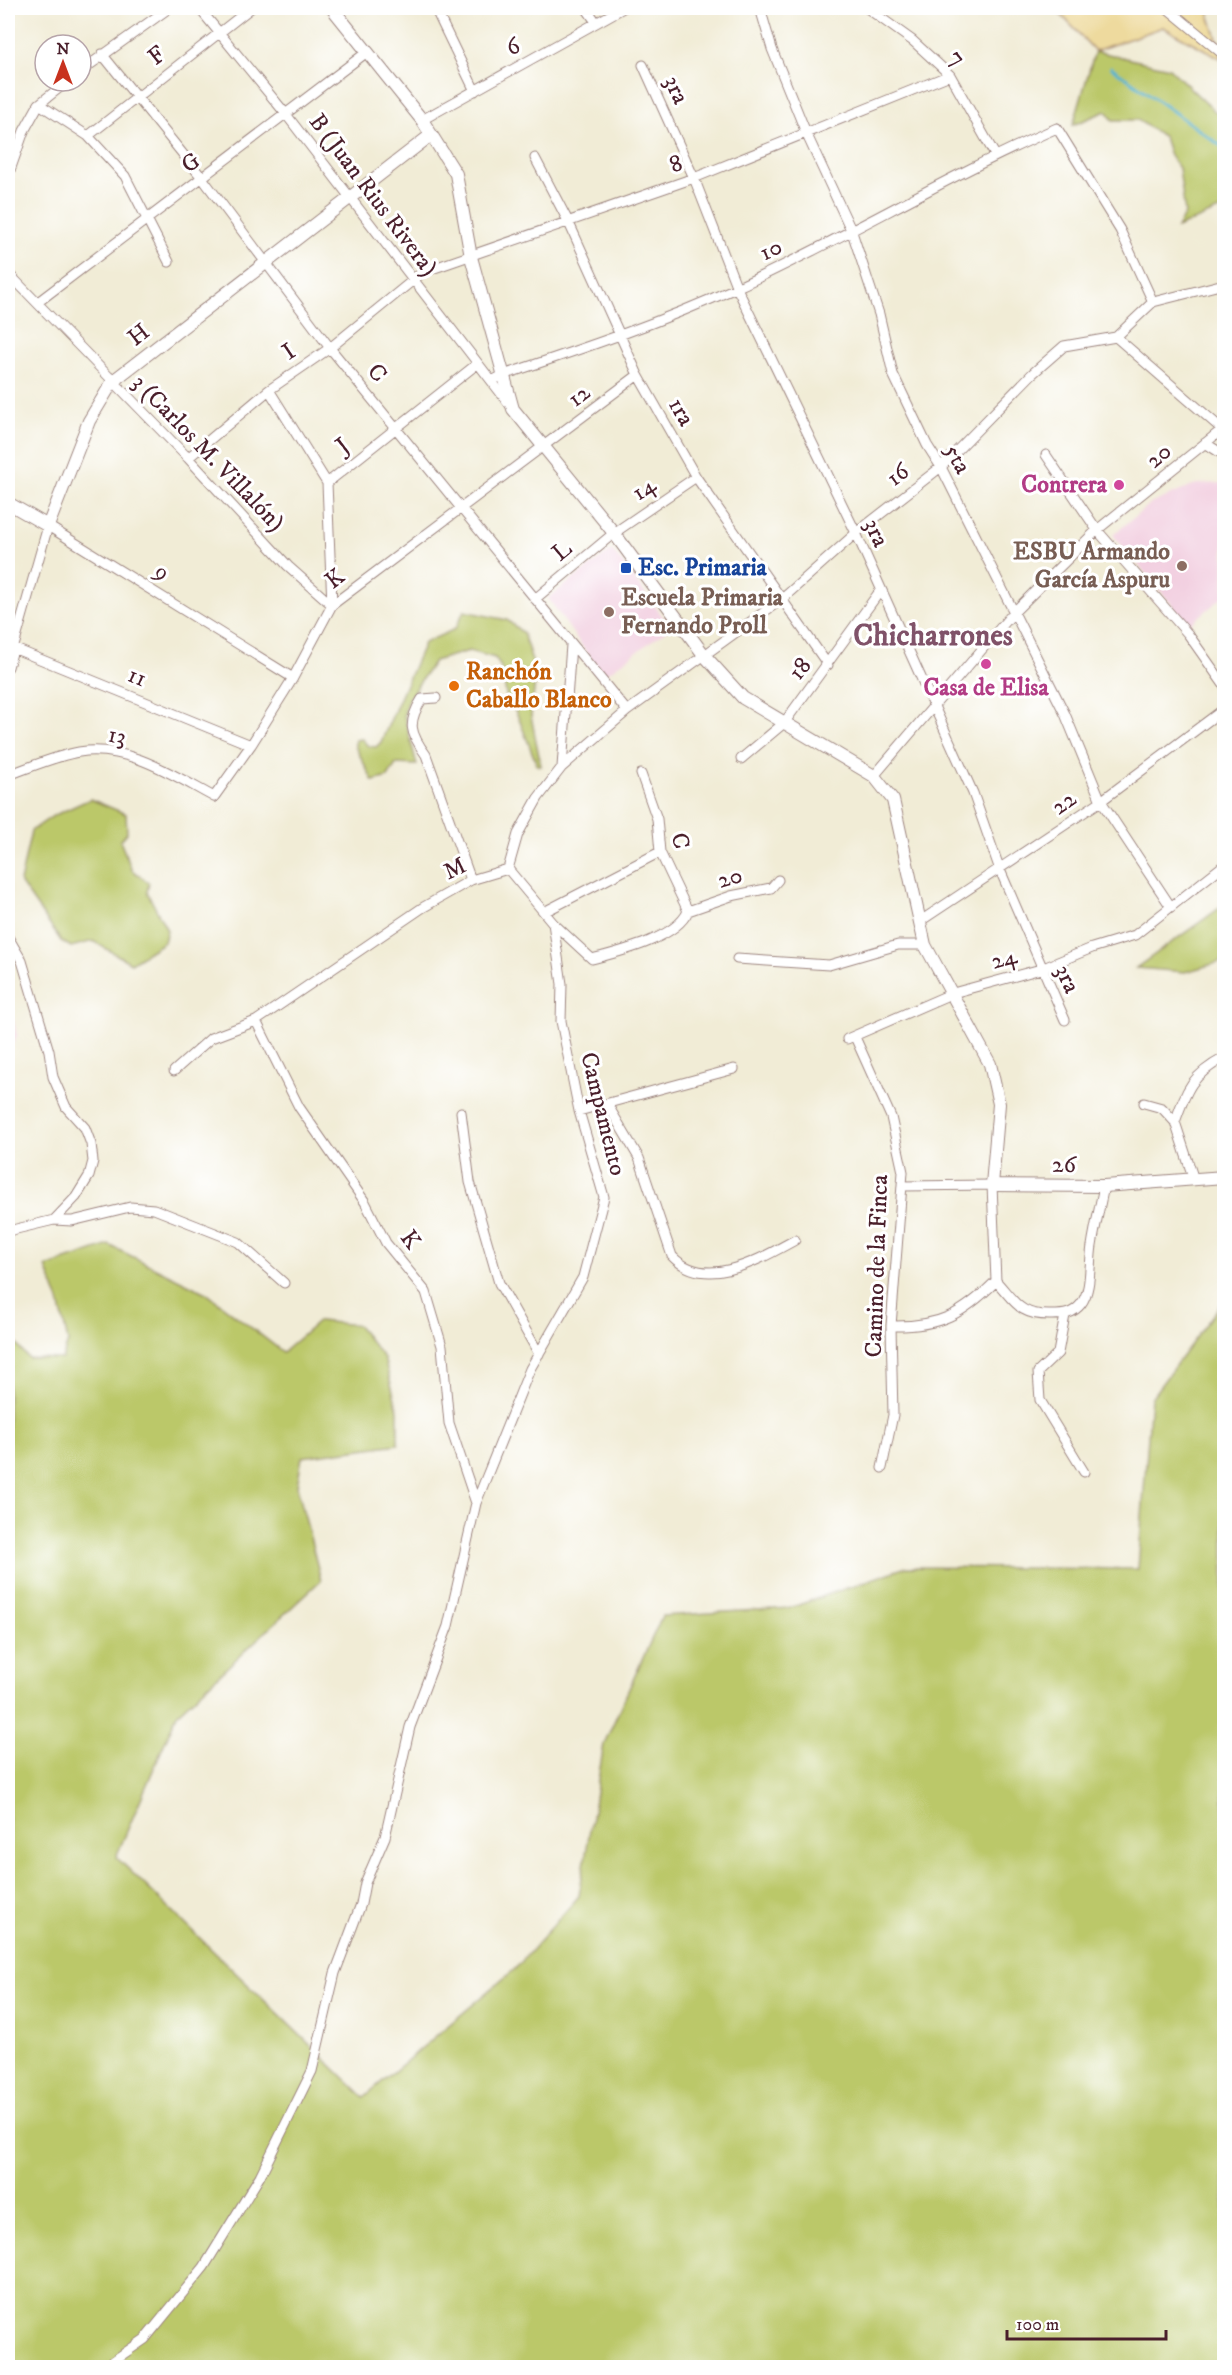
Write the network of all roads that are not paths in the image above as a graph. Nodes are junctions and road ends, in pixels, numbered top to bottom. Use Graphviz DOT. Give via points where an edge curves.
graph roads {
  1 [pos="169,8"];
  2 [pos="199,8"];
  3 [pos="251,8"];
  4 [pos="332,8"];
  5 [pos="435,8"];
  6 [pos="586,8"];
  7 [pos="623,8"];
  8 [pos="760,8"];
  9 [pos="867,8"];
  10 [pos="1167,8"];
  11 [pos="596,22"];
  12 [pos="219,30"];
  13 [pos="367,52"];
  14 [pos="102,54"];
  15 [pos="1224,55"];
  16 [pos="93,61"];
  17 [pos="643,65"];
  18 [pos="950,75"];
  19 [pos="475,91"];
  20 [pos="53,93"];
  21 [pos="137,98"];
  22 [pos="39,104"];
  23 [pos="285,113"];
  24 [pos="422,120"];
  25 [pos="431,135"];
  26 [pos="807,135"];
  27 [pos="88,136"];
  28 [pos="995,155"];
  29 [pos="535,158"];
  30 [pos="8,176"];
  31 [pos="694,178"];
  32 [pos="203,179"];
  33 [pos="350,197"];
  34 [pos="147,220"];
  35 [pos="569,223"];
  36 [pos="852,232"];
  37 [pos="471,257"];
  38 [pos="169,262"];
  39 [pos="265,264"];
  40 [pos="8,273"];
  41 [pos="414,280"];
  42 [pos="1224,284"];
  43 [pos="737,288"];
  44 [pos="38,302"];
  45 [pos="1154,302"];
  46 [pos="621,336"];
  47 [pos="1116,337"];
  48 [pos="330,348"];
  49 [pos="477,364"];
  50 [pos="503,375"];
  51 [pos="638,375"];
  52 [pos="113,381"];
  53 [pos="492,381"];
  54 [pos="269,390"];
  55 [pos="513,409"];
  56 [pos="397,429"];
  57 [pos="1223,429"];
  58 [pos="1205,443"];
  59 [pos="543,448"];
  60 [pos="1046,455"];
  61 [pos="1224,455"];
  62 [pos="188,458"];
  63 [pos="941,467"];
  64 [pos="696,477"];
  65 [pos="327,483"];
  66 [pos="8,503"];
  67 [pos="460,509"];
  68 [pos="48,526"];
  69 [pos="1097,530"];
  70 [pos="614,533"];
  71 [pos="856,533"];
  72 [pos="880,591"];
  73 [pos="535,599"];
  74 [pos="782,599"];
  75 [pos="332,605"];
  76 [pos="1013,613"];
  77 [pos="571,645"];
  78 [pos="11,647"];
  79 [pos="704,655"];
  80 [pos="828,665"];
  81 [pos="8,667"];
  82 [pos="293,678"];
  83 [pos="1224,685"];
  84 [pos="436,698"];
  85 [pos="934,706"];
  86 [pos="1224,709"];
  87 [pos="627,711"];
  88 [pos="784,723"];
  89 [pos="252,745"];
  90 [pos="741,759"];
  91 [pos="562,767"];
  92 [pos="641,774"];
  93 [pos="8,775"];
  94 [pos="874,776"];
  95 [pos="214,796"];
  96 [pos="1101,801"];
  97 [pos="660,852"];
  98 [pos="1224,865"];
  99 [pos="508,868"];
  100 [pos="1000,870"];
  101 [pos="471,880"];
  102 [pos="778,880"];
  103 [pos="1171,907"];
  104 [pos="546,911"];
  105 [pos="688,911"];
  106 [pos="919,922"];
  107 [pos="553,923"];
  108 [pos="8,937"];
  109 [pos="925,945"];
  110 [pos="737,959"];
  111 [pos="1041,969"];
  112 [pos="953,993"];
  113 [pos="1065,1020"];
  114 [pos="256,1022"];
  115 [pos="851,1038"];
  116 [pos="1224,1058"];
  117 [pos="734,1069"];
  118 [pos="174,1071"];
  119 [pos="1144,1103"];
  120 [pos="607,1104"];
  121 [pos="579,1111"];
  122 [pos="460,1112"];
  123 [pos="1175,1122"];
  124 [pos="1224,1177"];
  125 [pos="1194,1180"];
  126 [pos="992,1185"];
  127 [pos="902,1186"];
  128 [pos="1104,1186"];
  129 [pos="54,1220"];
  130 [pos="8,1231"];
  131 [pos="795,1240"];
  132 [pos="996,1281"];
  133 [pos="284,1283"];
  134 [pos="1065,1315"];
  135 [pos="891,1326"];
  136 [pos="538,1354"];
  137 [pos="882,1468"];
  138 [pos="1084,1472"];
  139 [pos="476,1503"];
  140 [pos="103,2367"];
  1 -- 14 [label="street"];
  2 -- 12 [label="street, B (Juan Rius Rivera)"];
  3 -- 12 [label="street, F"];
  4 -- 13 [label="street"];
  5 -- 19 [label="street"];
  6 -- 11 [label="street"];
  7 -- 11 [label="street, 6"];
  8 -- 26 [label="street, 5ta"];
  9 -- 18 [label="street, 7" via="913,41"];
  10 -- 15 [label="street"];
  11 -- 19 [label="street, 6"];
  12 -- 21 [label="street, F"];
  12 -- 23 [label="street, B (Juan Rius Rivera)"];
  13 -- 23 [label="street, G"];
  13 -- 24 [label="street"];
  14 -- 16 [label="street"];
  14 -- 21 [label="street, C"];
  17 -- 31 [label="street, 3ra"];
  18 -- 26 [label="street, 8"];
  18 -- 28 [label="street, 7"];
  19 -- 24 [label="street, 6"];
  20 -- 22 [label="street"];
  21 -- 27 [label="street, F"];
  21 -- 32 [label="street, C"];
  22 -- 27 [label="street"];
  22 -- 30 [label="street" via="24,131"];
  23 -- 32 [label="street, G"];
  23 -- 33 [label="street, B (Juan Rius Rivera)"];
  24 -- 25 [label="street"];
  25 -- 33 [label="street, H"];
  25 -- 37 [label="street" via="456,174"];
  26 -- 31 [label="street, 8"];
  26 -- 36 [label="street, 5ta"];
  27 -- 34 [label="street" via="124,176"];
  28 -- 36 [label="street, 10"];
  28 -- 45 [label="street, 10" via="1057,128 1120,230"];
  29 -- 35 [label="street, 1ra"];
  31 -- 35 [label="street, 8"];
  31 -- 43 [label="street, 3ra"];
  32 -- 34 [label="street, G"];
  32 -- 39 [label="street, C"];
  33 -- 39 [label="street, H"];
  33 -- 41 [label="street, B (Juan Rius Rivera)"];
  34 -- 38 [label="street"];
  34 -- 44 [label="street, G"];
  35 -- 37 [label="street, 8"];
  35 -- 46 [label="street, 1ra"];
  36 -- 43 [label="street, 10"];
  36 -- 63 [label="street, 5ta" via="879,314 893,374"];
  37 -- 41 [label="street, 8" via="423,272"];
  37 -- 50 [label="street"];
  39 -- 48 [label="street, C"];
  39 -- 52 [label="street, H"];
  40 -- 44 [label="street, 3 (Carlos M. Villalón)"];
  41 -- 48 [label="street, I"];
  41 -- 49 [label="street, B (Juan Rius Rivera)"];
  42 -- 45 [label="street"];
  43 -- 46 [label="street, 10"];
  43 -- 71 [label="street, 3ra"];
  44 -- 52 [label="street, 3 (Carlos M. Villalón)"];
  45 -- 47 [label="street"];
  46 -- 50 [label="street, 10"];
  46 -- 51 [label="street, 1ra"];
  47 -- 57 [label="street"];
  47 -- 63 [label="street, 16" via="1064,346"];
  48 -- 54 [label="street, I"];
  48 -- 56 [label="street, C"];
  49 -- 53 [label="street, B (Juan Rius Rivera)"];
  49 -- 56 [label="street, J"];
  50 -- 53 [label="street, 10"];
  50 -- 55 [label="street"];
  51 -- 59 [label="street, 12"];
  51 -- 64 [label="street, 1ra"];
  52 -- 62 [label="street, 3 (Carlos M. Villalón)"];
  52 -- 68 [label="street, H" via="89,421"];
  53 -- 55 [label="street, B (Juan Rius Rivera)"];
  54 -- 62 [label="street, I"];
  54 -- 65 [label="street"];
  55 -- 59 [label="street"];
  56 -- 65 [label="street, J"];
  56 -- 67 [label="street, C"];
  57 -- 58 [label="street, 20"];
  58 -- 61 [label="street"];
  58 -- 69 [label="street, 20"];
  59 -- 67 [label="street, K"];
  59 -- 70 [label="street"];
  60 -- 69 [label="street"];
  62 -- 75 [label="street, 3 (Carlos M. Villalón)" via="288,566"];
  63 -- 71 [label="street, 16"];
  63 -- 76 [label="street, 5ta"];
  64 -- 70 [label="street, 14"];
  64 -- 74 [label="street, 1ra"];
  65 -- 75 [label="street, J"];
  66 -- 68 [label="street, 9"];
  67 -- 73 [label="street, C"];
  67 -- 75 [label="street, K"];
  68 -- 78 [label="street, H"];
  68 -- 82 [label="street, 9"];
  69 -- 76 [label="street, 20"];
  69 -- 83 [label="street" via="1188,634"];
  70 -- 73 [label="street, L"];
  70 -- 79 [label="street"];
  71 -- 72 [label="street, 3ra"];
  71 -- 74 [label="street, 16"];
  72 -- 80 [label="street, 18"];
  72 -- 85 [label="street, 3ra"];
  73 -- 77 [label="street, C"];
  74 -- 79 [label="street, 16"];
  74 -- 80 [label="street, 1ra"];
  75 -- 82 [label="street, K"];
  76 -- 85 [label="street, 20"];
  76 -- 96 [label="street, 5ta" via="1065,714"];
  77 -- 87 [label="street, C"];
  77 -- 91 [label="street"];
  78 -- 81 [label="street, H"];
  78 -- 89 [label="street, 11"];
  79 -- 87 [label="street"];
  79 -- 88 [label="street" via="743,698"];
  80 -- 88 [label="street, 18"];
  82 -- 89 [label="street, K"];
  84 -- 101 [label="street" via="422,699 413,713 414,738 426,755"];
  85 -- 94 [label="street, 20"];
  85 -- 100 [label="street, 3ra" via="973,793"];
  86 -- 96 [label="street, 22"];
  87 -- 91 [label="street"];
  88 -- 90 [label="street, 18"];
  88 -- 94 [label="street"];
  89 -- 95 [label="street, K"];
  91 -- 99 [label="street" via="538,798 518,834"];
  92 -- 97 [label="street, C" via="657,819"];
  93 -- 95 [label="street, 13" via="79,752 109,750 153,765"];
  94 -- 106 [label="street" via="893,800"];
  96 -- 100 [label="street, 22"];
  96 -- 103 [label="street, 5ta"];
  97 -- 104 [label="street"];
  97 -- 105 [label="street, C"];
  98 -- 103 [label="street, 24"];
  99 -- 101 [label="street, M"];
  99 -- 104 [label="street, Campamento"];
  100 -- 106 [label="street, 22"];
  100 -- 111 [label="street, 3ra"];
  101 -- 114 [label="street, M" via="422,908"];
  102 -- 105 [label="street, 20" via="771,888"];
  103 -- 111 [label="street, 24" via="1135,934"];
  104 -- 107 [label="street, Campamento"];
  105 -- 107 [label="street" via="680,924 634,948 592,959"];
  106 -- 109 [label="street"];
  107 -- 121 [label="street, Campamento" via="562,984 561,1021"];
  108 -- 129 [label="street" via="22,961 53,1077 66,1107 85,1128 91,1144 93,1161 88,1176 76,1197"];
  109 -- 110 [label="street" via="898,945 829,965"];
  109 -- 112 [label="street"];
  111 -- 112 [label="street, 24"];
  111 -- 113 [label="street, 3ra"];
  112 -- 115 [label="street, 24"];
  112 -- 126 [label="street" via="990,1064 999,1104"];
  114 -- 118 [label="street, M" via="210,1038"];
  114 -- 139 [label="street, K" via="299,1107 365,1202 386,1243 426,1292 442,1346 449,1423"];
  115 -- 127 [label="street, Camino de la Finca" via="891,1117 903,1172"];
  116 -- 123 [label="street" via="1195,1077 1186,1089"];
  117 -- 120 [label="street"];
  119 -- 123 [label="street" via="1162,1108"];
  120 -- 121 [label="street"];
  120 -- 131 [label="street" via="639,1158 672,1256 678,1262 704,1274 717,1272"];
  121 -- 136 [label="street, Campamento" via="604,1197 583,1277"];
  122 -- 136 [label="street" via="470,1182 499,1283"];
  123 -- 125 [label="street"];
  124 -- 125 [label="street, 26"];
  125 -- 128 [label="street, 26"];
  126 -- 127 [label="street, 26"];
  126 -- 128 [label="street, 26"];
  126 -- 132 [label="street"];
  127 -- 135 [label="street, Camino de la Finca"];
  128 -- 134 [label="street" via="1086,1293 1075,1310"];
  129 -- 130 [label="street"];
  129 -- 133 [label="street" via="72,1221 130,1207 154,1209 238,1242"];
  132 -- 134 [label="street" via="1024,1312"];
  132 -- 135 [label="street" via="973,1304 948,1319 919,1326"];
  134 -- 138 [label="street" via="1058,1353 1038,1372 1040,1400"];
  135 -- 137 [label="street, Camino de la Finca" via="893,1415"];
  136 -- 139 [label="street, Campamento" via="498,1442"];
  139 -- 140 [label="street, Campamento" via="448,1626 410,1727 385,1837 335,1973 312,2071 260,2176 204,2267 146,2339"];
}
